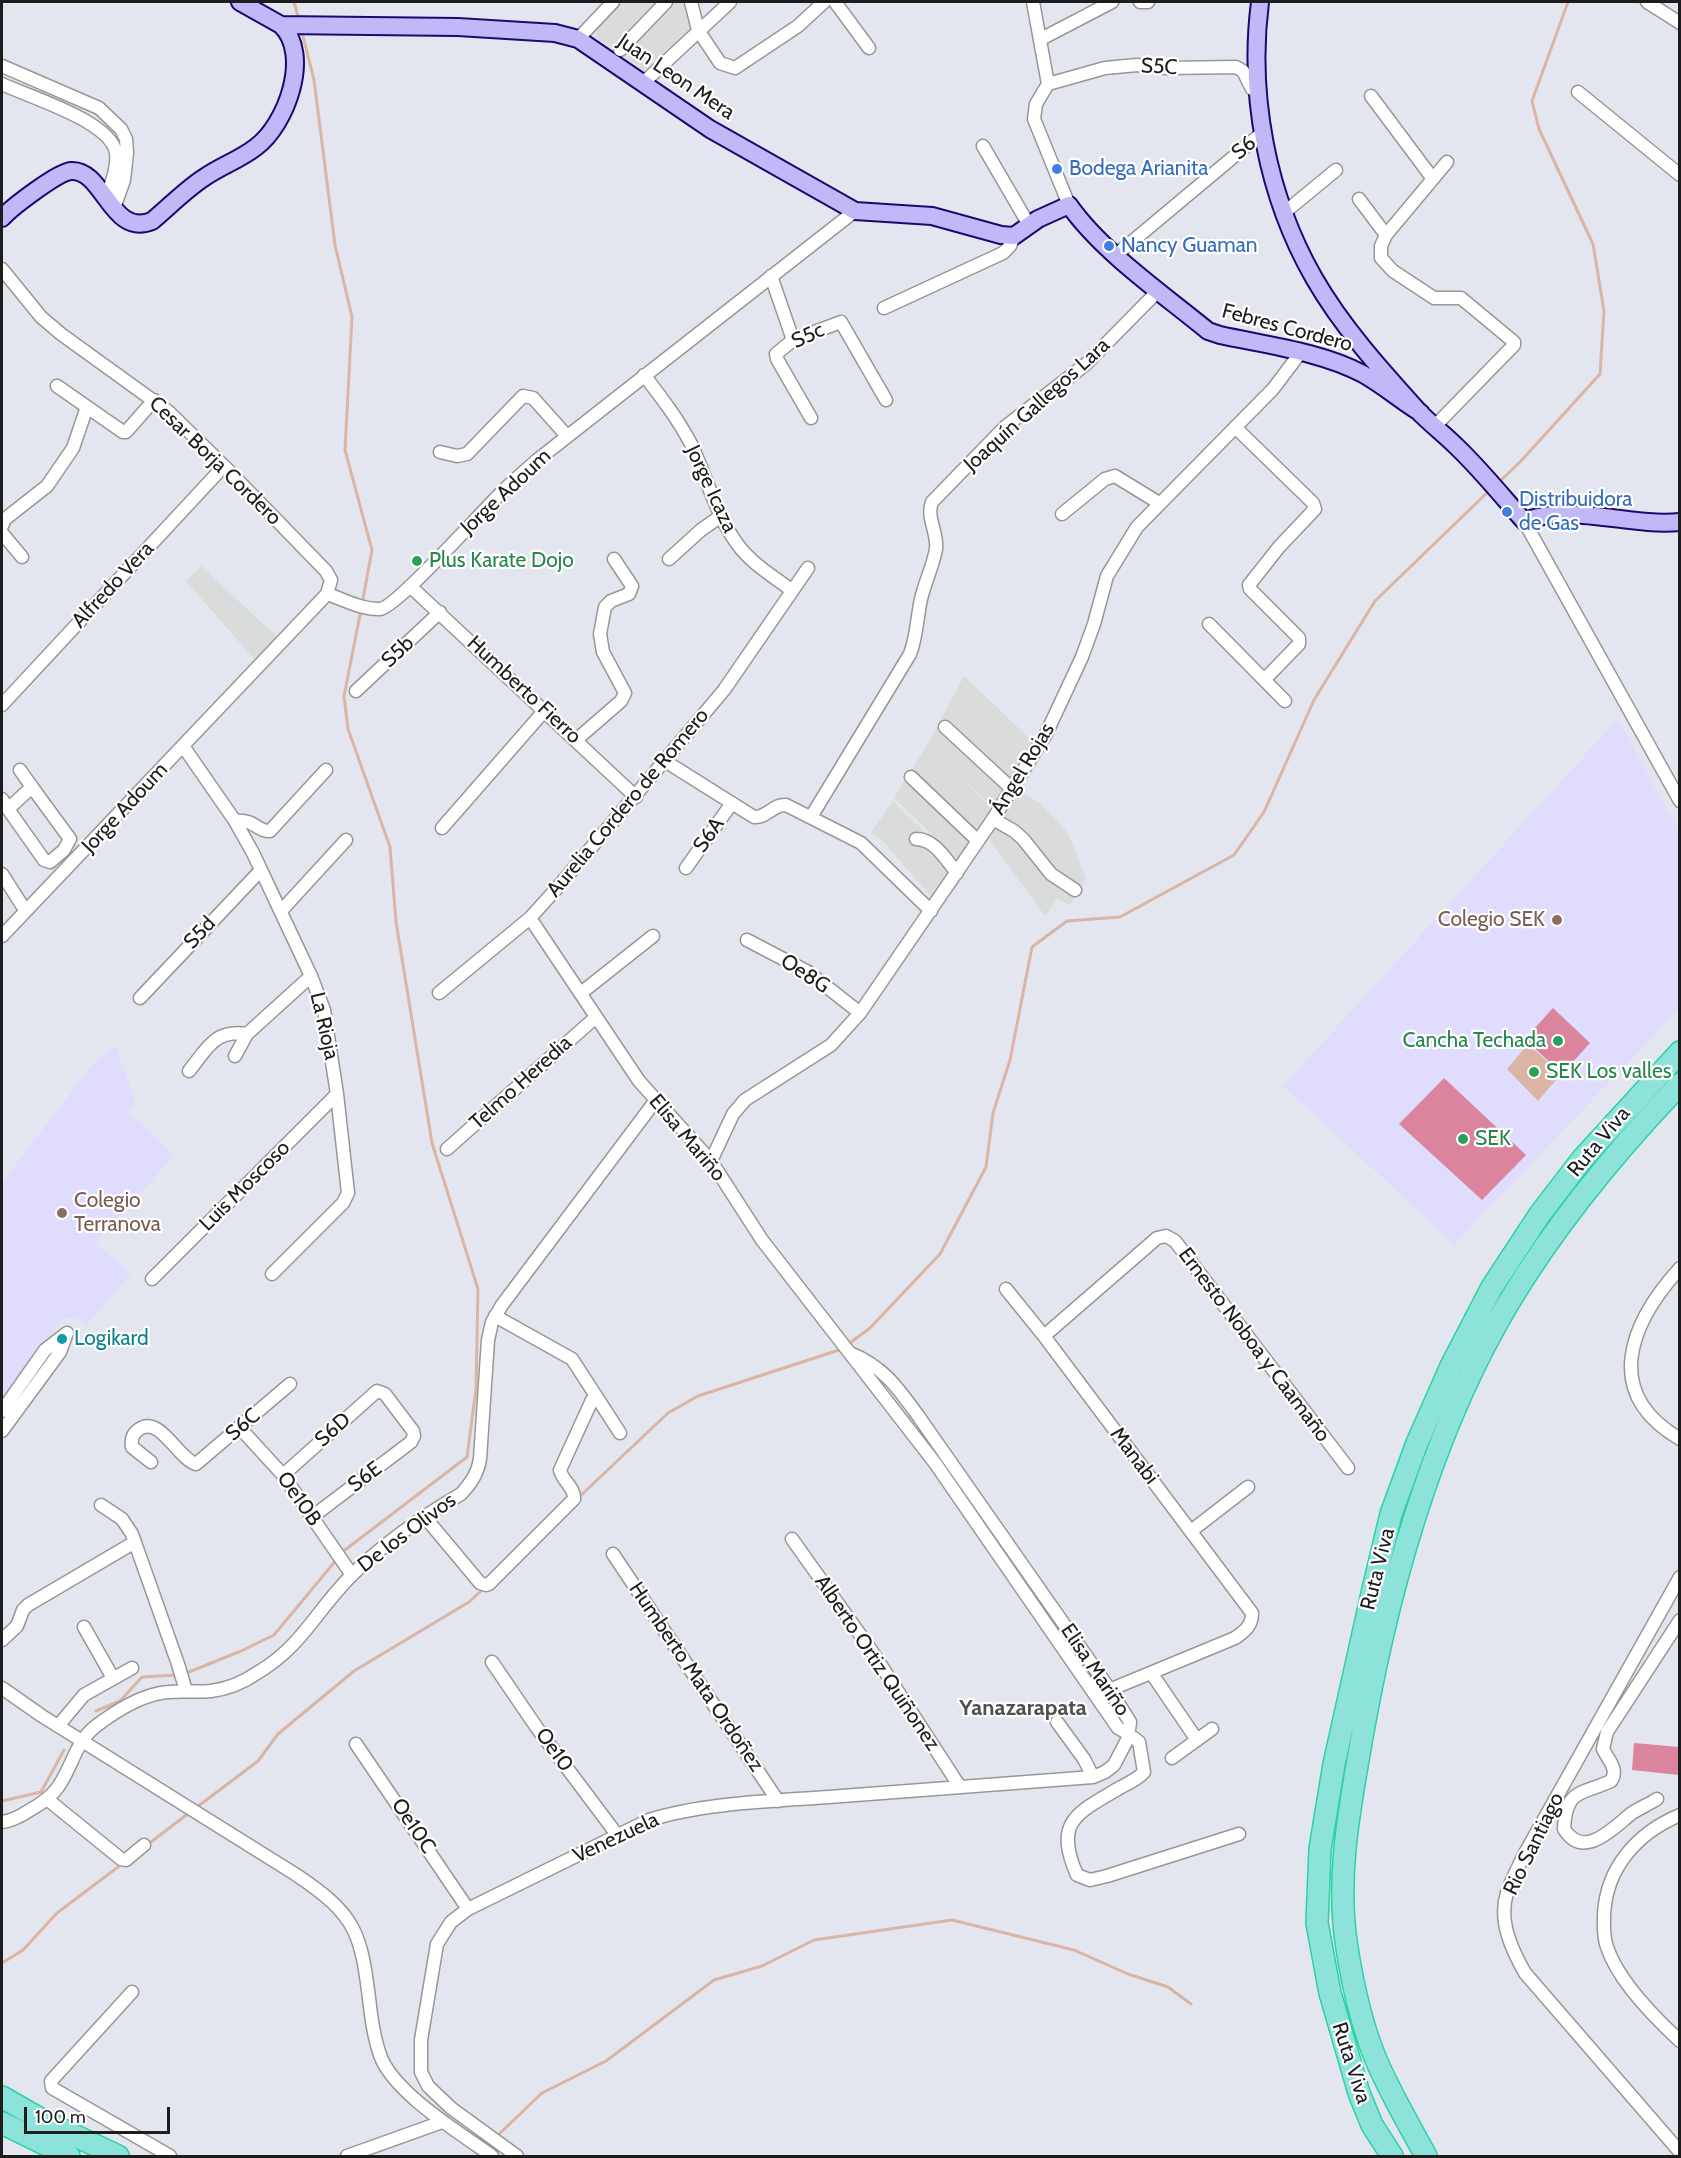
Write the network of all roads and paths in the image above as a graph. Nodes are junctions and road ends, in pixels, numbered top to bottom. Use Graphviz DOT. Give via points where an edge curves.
graph roads {
  1 [pos="240,2"];
  2 [pos="613,2"];
  3 [pos="666,2"];
  4 [pos="691,2"];
  5 [pos="730,2"];
  6 [pos="824,2"];
  7 [pos="835,2"];
  8 [pos="1034,2"];
  9 [pos="1112,2"];
  10 [pos="1140,2"];
  11 [pos="1148,2"];
  12 [pos="1260,2"];
  13 [pos="1647,2"];
  14 [pos="1680,23"];
  15 [pos="281,25"];
  16 [pos="698,30"];
  17 [pos="578,39"];
  18 [pos="1041,39"];
  19 [pos="869,48"];
  20 [pos="620,50"];
  21 [pos="2,66"];
  22 [pos="643,83"];
  23 [pos="2,84"];
  24 [pos="1048,84"];
  25 [pos="1259,92"];
  26 [pos="1578,92"];
  27 [pos="1371,96"];
  28 [pos="1262,133"];
  29 [pos="983,146"];
  30 [pos="1447,162"];
  31 [pos="1336,170"];
  32 [pos="1680,175"];
  33 [pos="1433,179"];
  34 [pos="1359,199"];
  35 [pos="110,203"];
  36 [pos="1069,205"];
  37 [pos="5,210"];
  38 [pos="855,211"];
  39 [pos="1285,212"];
  40 [pos="1029,225"];
  41 [pos="1386,235"];
  42 [pos="1014,236"];
  43 [pos="1116,255"];
  44 [pos="2,269"];
  45 [pos="771,276"];
  46 [pos="1158,291"];
  47 [pos="884,308"];
  48 [pos="793,340"];
  49 [pos="1301,352"];
  50 [pos="644,375"];
  51 [pos="57,386"];
  52 [pos="154,400"];
  53 [pos="886,400"];
  54 [pos="87,407"];
  55 [pos="1421,413"];
  56 [pos="811,418"];
  57 [pos="1435,426"];
  58 [pos="1234,427"];
  59 [pos="567,436"];
  60 [pos="440,452"];
  61 [pos="224,466"];
  62 [pos="1158,504"];
  63 [pos="1062,514"];
  64 [pos="721,516"];
  65 [pos="1524,521"];
  66 [pos="1680,522"];
  67 [pos="2,526"];
  68 [pos="2,533"];
  69 [pos="22,557"];
  70 [pos="614,559"];
  71 [pos="669,559"];
  72 [pos="808,568"];
  73 [pos="411,586"];
  74 [pos="791,590"];
  75 [pos="330,595"];
  76 [pos="440,612"];
  77 [pos="1209,624"];
  78 [pos="1265,679"];
  79 [pos="356,691"];
  80 [pos="1285,701"];
  81 [pos="2,705"];
  82 [pos="545,711"];
  83 [pos="945,727"];
  84 [pos="576,740"];
  85 [pos="183,746"];
  86 [pos="665,761"];
  87 [pos="20,770"];
  88 [pos="326,771"];
  89 [pos="911,777"];
  90 [pos="32,787"];
  91 [pos="1012,789"];
  92 [pos="636,797"];
  93 [pos="1680,801"];
  94 [pos="732,803"];
  95 [pos="5,804"];
  96 [pos="811,817"];
  97 [pos="993,819"];
  98 [pos="235,822"];
  99 [pos="442,828"];
  100 [pos="916,839"];
  101 [pos="346,840"];
  102 [pos="978,841"];
  103 [pos="64,850"];
  104 [pos="74,862"];
  105 [pos="686,868"];
  106 [pos="261,870"];
  107 [pos="957,873"];
  108 [pos="2,874"];
  109 [pos="1075,890"];
  110 [pos="25,910"];
  111 [pos="281,911"];
  112 [pos="931,911"];
  113 [pos="530,918"];
  114 [pos="2,936"];
  115 [pos="653,936"];
  116 [pos="747,940"];
  117 [pos="310,976"];
  118 [pos="439,993"];
  119 [pos="580,993"];
  120 [pos="140,998"];
  121 [pos="860,1013"];
  122 [pos="596,1017"];
  123 [pos="247,1034"];
  124 [pos="1680,1052"];
  125 [pos="235,1056"];
  126 [pos="189,1071"];
  127 [pos="1680,1084"];
  128 [pos="338,1094"];
  129 [pos="656,1100"];
  130 [pos="447,1149"];
  131 [pos="711,1161"];
  132 [pos="1680,1268"];
  133 [pos="272,1274"];
  134 [pos="152,1279"];
  135 [pos="1006,1289"];
  136 [pos="495,1316"];
  137 [pos="1044,1336"];
  138 [pos="850,1353"];
  139 [pos="290,1384"];
  140 [pos="592,1400"];
  141 [pos="2,1411"];
  142 [pos="242,1426"];
  143 [pos="927,1428"];
  144 [pos="2,1431"];
  145 [pos="620,1433"];
  146 [pos="414,1434"];
  147 [pos="916,1437"];
  148 [pos="1680,1439"];
  149 [pos="151,1462"];
  150 [pos="1347,1468"];
  151 [pos="285,1473"];
  152 [pos="1248,1487"];
  153 [pos="101,1505"];
  154 [pos="314,1516"];
  155 [pos="424,1516"];
  156 [pos="1191,1532"];
  157 [pos="792,1539"];
  158 [pos="135,1542"];
  159 [pos="614,1554"];
  160 [pos="354,1574"];
  161 [pos="1680,1577"];
  162 [pos="1680,1620"];
  163 [pos="84,1627"];
  164 [pos="2,1640"];
  165 [pos="492,1662"];
  166 [pos="132,1668"];
  167 [pos="1152,1674"];
  168 [pos="113,1678"];
  169 [pos="185,1686"];
  170 [pos="2,1688"];
  171 [pos="1110,1690"];
  172 [pos="1095,1696"];
  173 [pos="1057,1722"];
  174 [pos="58,1726"];
  175 [pos="1212,1728"];
  176 [pos="1128,1736"];
  177 [pos="82,1740"];
  178 [pos="1197,1740"];
  179 [pos="356,1744"];
  180 [pos="1172,1758"];
  181 [pos="1093,1777"];
  182 [pos="960,1787"];
  183 [pos="47,1799"];
  184 [pos="1657,1799"];
  185 [pos="778,1801"];
  186 [pos="1680,1815"];
  187 [pos="2,1822"];
  188 [pos="1239,1834"];
  189 [pos="618,1836"];
  190 [pos="144,1845"];
  191 [pos="468,1909"];
  192 [pos="132,1992"];
  193 [pos="1680,2041"];
  194 [pos="2,2097"];
  195 [pos="2,2122"];
  196 [pos="442,2122"];
  197 [pos="1680,2152"];
  198 [pos="69,2157"];
  199 [pos="118,2157"];
  200 [pos="170,2157"];
  201 [pos="347,2157"];
  202 [pos="492,2157"];
  203 [pos="517,2157"];
  204 [pos="1392,2157"];
  205 [pos="1426,2157"];
  1 -- 15 [label="street, Juan Leon Mera"];
  2 -- 17 [label="street"];
  3 -- 20 [label="street"];
  4 -- 16 [label="street"];
  5 -- 16 [label="street"];
  6 -- 16 [label="street" via="798,26 735,68 720,63"];
  7 -- 19 [label="street"];
  8 -- 18 [label="street"];
  9 -- 18 [label="street"];
  10 -- 11 [label="street"];
  12 -- 25 [label="street"];
  13 -- 14 [label="street"];
  15 -- 17 [label="street, Juan Leon Mera" via="458,27 555,33"];
  15 -- 35 [label="street" via="292,40 296,55 295,79 285,106 257,147 203,178 144,225 126,219"];
  16 -- 22 [label="street"];
  17 -- 22 [label="street, Juan Leon Mera"];
  18 -- 24 [label="street"];
  21 -- 35 [label="street" via="99,108 121,129 127,153 124,180"];
  22 -- 38 [label="street, Juan Leon Mera" via="710,129"];
  23 -- 35 [label="street" via="103,131 116,151"];
  24 -- 25 [label="street, S5C" via="1137,65 1236,67 1243,71 1252,89"];
  24 -- 36 [label="street" via="1036,104 1034,119"];
  25 -- 28 [label="street"];
  26 -- 32 [label="street"];
  27 -- 33 [label="street"];
  28 -- 39 [label="street"];
  28 -- 43 [label="street, S6"];
  29 -- 40 [label="street"];
  30 -- 33 [label="street"];
  31 -- 39 [label="street"];
  33 -- 41 [label="street"];
  34 -- 41 [label="street"];
  35 -- 37 [label="street" via="85,176 69,171"];
  36 -- 40 [label="street"];
  36 -- 43 [label="street, Febres Cordero"];
  38 -- 42 [label="street, Juan Leon Mera" via="932,216"];
  38 -- 45 [label="street, Jorge Adoum"];
  39 -- 55 [label="street" via="1305,262 1326,298 1354,337"];
  40 -- 42 [label="street"];
  41 -- 57 [label="street" via="1381,258 1393,271 1434,298 1461,298 1515,345"];
  42 -- 47 [label="street" via="1003,253"];
  43 -- 46 [label="street, Febres Cordero"];
  44 -- 52 [label="street, Cesar Borja Cordero" via="41,317"];
  45 -- 48 [label="street"];
  45 -- 50 [label="street, Jorge Adoum"];
  46 -- 49 [label="street, Febres Cordero" via="1208,331"];
  46 -- 96 [label="street, Joaquín Gallegos Lara" via="1086,364 1005,427 932,502 930,515 936,548 910,654"];
  48 -- 53 [label="street, S5c" via="842,322"];
  48 -- 56 [label="street, S5c" via="776,354 777,359"];
  49 -- 55 [label="street, Febres Cordero" via="1365,375"];
  49 -- 58 [label="street, Ángel Rojas" via="1273,389"];
  50 -- 59 [label="street, Jorge Adoum"];
  50 -- 64 [label="street, Jorge Icaza" via="691,444"];
  51 -- 54 [label="street"];
  52 -- 54 [label="street" via="126,432"];
  52 -- 61 [label="street, Cesar Borja Cordero"];
  54 -- 67 [label="street" via="73,448 47,486 5,519"];
  55 -- 57 [label="street"];
  57 -- 65 [label="street"];
  58 -- 62 [label="street, Ángel Rojas"];
  58 -- 78 [label="street" via="1313,502 1315,509 1249,585 1299,638 1299,645"];
  59 -- 60 [label="street" via="533,398 523,396 467,454"];
  59 -- 73 [label="street, Jorge Adoum" via="501,492"];
  61 -- 75 [label="street, Cesar Borja Cordero" via="326,571"];
  61 -- 81 [label="street, Alfredo Vera"];
  62 -- 63 [label="street" via="1119,477 1111,476"];
  62 -- 91 [label="street, Ángel Rojas" via="1137,527 1107,576 1094,624 1066,695"];
  64 -- 71 [label="street"];
  64 -- 74 [label="street, Jorge Icaza" via="749,557"];
  65 -- 66 [label="street" via="1568,514 1655,524"];
  65 -- 93 [label="street"];
  68 -- 69 [label="street"];
  70 -- 84 [label="street" via="632,589 606,607 600,644 624,688 624,697"];
  72 -- 74 [label="street, Aurelia Cordero de Romero"];
  73 -- 75 [label="street, Jorge Adoum" via="387,607 379,609"];
  73 -- 76 [label="street, Humberto Fierro"];
  74 -- 86 [label="street, Aurelia Cordero de Romero" via="735,676"];
  75 -- 85 [label="street, Jorge Adoum"];
  76 -- 79 [label="street, S5b"];
  76 -- 82 [label="street, Humberto Fierro"];
  77 -- 78 [label="street"];
  78 -- 80 [label="street"];
  82 -- 84 [label="street, Humberto Fierro"];
  82 -- 99 [label="street"];
  83 -- 91 [label="street"];
  84 -- 92 [label="street, Humberto Fierro"];
  85 -- 98 [label="street, La Rioja"];
  85 -- 104 [label="street, Jorge Adoum"];
  86 -- 92 [label="street, Aurelia Cordero de Romero"];
  86 -- 94 [label="street"];
  87 -- 90 [label="street"];
  88 -- 98 [label="street" via="270,831 263,831 249,821"];
  89 -- 102 [label="street"];
  90 -- 95 [label="street"];
  90 -- 103 [label="street" via="69,836"];
  91 -- 97 [label="street, Ángel Rojas"];
  92 -- 113 [label="street, Aurelia Cordero de Romero"];
  94 -- 96 [label="street" via="758,817 782,805"];
  94 -- 105 [label="street, S6A"];
  95 -- 103 [label="street" via="44,860 50,862"];
  96 -- 112 [label="street" via="861,843"];
  97 -- 102 [label="street, Ángel Rojas"];
  97 -- 109 [label="street" via="1014,831 1051,874"];
  98 -- 106 [label="street, La Rioja"];
  100 -- 107 [label="street" via="933,845"];
  101 -- 111 [label="street"];
  102 -- 107 [label="street, Ángel Rojas"];
  103 -- 104 [label="street"];
  104 -- 110 [label="street, Jorge Adoum"];
  106 -- 111 [label="street, La Rioja"];
  106 -- 120 [label="street, S5d"];
  107 -- 112 [label="street, Ángel Rojas"];
  108 -- 110 [label="street"];
  110 -- 114 [label="street, Jorge Adoum"];
  111 -- 117 [label="street, La Rioja"];
  112 -- 121 [label="street, Ángel Rojas"];
  113 -- 118 [label="street, Aurelia Cordero de Romero"];
  113 -- 119 [label="street, Elisa Mariño"];
  115 -- 119 [label="street"];
  116 -- 121 [label="street, Oe8G" via="808,972"];
  117 -- 123 [label="street"];
  117 -- 128 [label="street, La Rioja" via="328,1025"];
  119 -- 122 [label="street, Elisa Mariño"];
  121 -- 131 [label="street, Ángel Rojas" via="831,1045 745,1100 733,1114"];
  122 -- 129 [label="street, Elisa Mariño"];
  122 -- 130 [label="street, Telmo Heredia"];
  123 -- 125 [label="street"];
  123 -- 126 [label="street" via="224,1034 211,1043"];
  124 -- 204 [label="highway, Ruta Viva" via="1583,1158 1492,1287 1451,1366 1391,1514 1334,1764 1320,1849 1317,1923 1330,1993 1359,2093 1372,2125"];
  127 -- 205 [label="highway, Ruta Viva" via="1599,1172 1562,1222 1509,1302 1473,1368 1437,1451 1414,1522 1371,1686 1343,1863 1347,1947 1376,2059"];
  128 -- 133 [label="street, La Rioja" via="348,1193"];
  128 -- 134 [label="street, Luis Moscoso"];
  129 -- 131 [label="street, Elisa Mariño"];
  129 -- 136 [label="street, De los Olivos"];
  131 -- 138 [label="street, Elisa Mariño" via="762,1240"];
  132 -- 148 [label="street" via="1643,1317 1630,1353 1632,1385 1639,1401"];
  135 -- 137 [label="street, Manabi"];
  136 -- 145 [label="street" via="572,1359"];
  136 -- 155 [label="street, De los Olivos" via="488,1340 478,1469 460,1494"];
  137 -- 150 [label="street, Ernesto Noboa y Caamaño" via="1157,1238 1166,1236 1175,1241"];
  137 -- 156 [label="street, Manabi"];
  138 -- 143 [label="street, Elisa Mariño" via="885,1373"];
  138 -- 147 [label="street, Elisa Mariño"];
  139 -- 142 [label="street, S6C"];
  140 -- 155 [label="street" via="560,1470 574,1499 489,1584 480,1583"];
  141 -- 144 [label="street" via="45,1350 67,1334 60,1352"];
  142 -- 149 [label="street, S6C" via="202,1461 194,1463 160,1431 145,1426 137,1430 131,1444"];
  142 -- 151 [label="street, Oe10B"];
  143 -- 147 [label="street"];
  143 -- 171 [label="street, Elisa Mariño"];
  146 -- 151 [label="street, S6D" via="380,1391"];
  146 -- 154 [label="street, S6E" via="411,1442"];
  147 -- 172 [label="street, Elisa Mariño"];
  151 -- 154 [label="street, Oe10B"];
  152 -- 156 [label="street"];
  153 -- 158 [label="street" via="122,1519"];
  154 -- 160 [label="street, Oe10B"];
  155 -- 160 [label="street, De los Olivos"];
  156 -- 167 [label="street, Manabi" via="1249,1607 1252,1620 1235,1638"];
  157 -- 182 [label="street, Alberto Ortiz Quiñonez" via="871,1650"];
  158 -- 164 [label="street" via="28,1605 17,1626"];
  158 -- 169 [label="street"];
  159 -- 185 [label="street, Humberto Mata Ordoñez"];
  160 -- 169 [label="street, De los Olivos" via="297,1642 271,1664 224,1688 210,1691"];
  161 -- 197 [label="street, Rio Santiago" via="1524,1855 1504,1905 1512,1951 1525,1973"];
  162 -- 184 [label="street" via="1607,1732 1604,1749 1614,1767 1614,1777 1571,1800 1564,1829 1571,1838 1594,1841"];
  163 -- 168 [label="street"];
  165 -- 189 [label="street, Oe10"];
  166 -- 168 [label="street"];
  167 -- 171 [label="street"];
  167 -- 178 [label="street"];
  168 -- 174 [label="street" via="84,1695"];
  169 -- 177 [label="street, De los Olivos" via="146,1698 97,1725"];
  170 -- 174 [label="street"];
  171 -- 172 [label="street"];
  171 -- 176 [label="street, Elisa Mariño" via="1130,1722"];
  172 -- 176 [label="street, Elisa Mariño"];
  173 -- 181 [label="street"];
  174 -- 177 [label="street"];
  175 -- 178 [label="street"];
  176 -- 181 [label="street" via="1114,1765"];
  176 -- 188 [label="street" via="1139,1742 1144,1772 1072,1821 1066,1839 1077,1875 1090,1880 1099,1878"];
  177 -- 183 [label="street, De los Olivos" via="65,1776"];
  177 -- 196 [label="street" via="295,1874 340,1909 359,1939 376,2044 383,2062 412,2096"];
  178 -- 180 [label="street"];
  179 -- 191 [label="street, Oe10C"];
  181 -- 182 [label="street, Venezuela"];
  182 -- 185 [label="street, Venezuela"];
  183 -- 187 [label="street, De los Olivos" via="21,1816"];
  183 -- 190 [label="street" via="121,1859 126,1860"];
  185 -- 189 [label="street, Venezuela" via="680,1812 649,1820"];
  186 -- 193 [label="street" via="1645,1834 1624,1857 1610,1884 1604,1928 1606,1946 1622,1976"];
  189 -- 191 [label="street, Venezuela"];
  191 -- 203 [label="street, Venezuela" via="451,1922 437,1944 421,2040 421,2072 451,2108"];
  192 -- 200 [label="street" via="51,2080 52,2088"];
  194 -- 199 [label="highway"];
  195 -- 198 [label="highway"];
  196 -- 201 [label="street"];
  196 -- 202 [label="street"];
}
